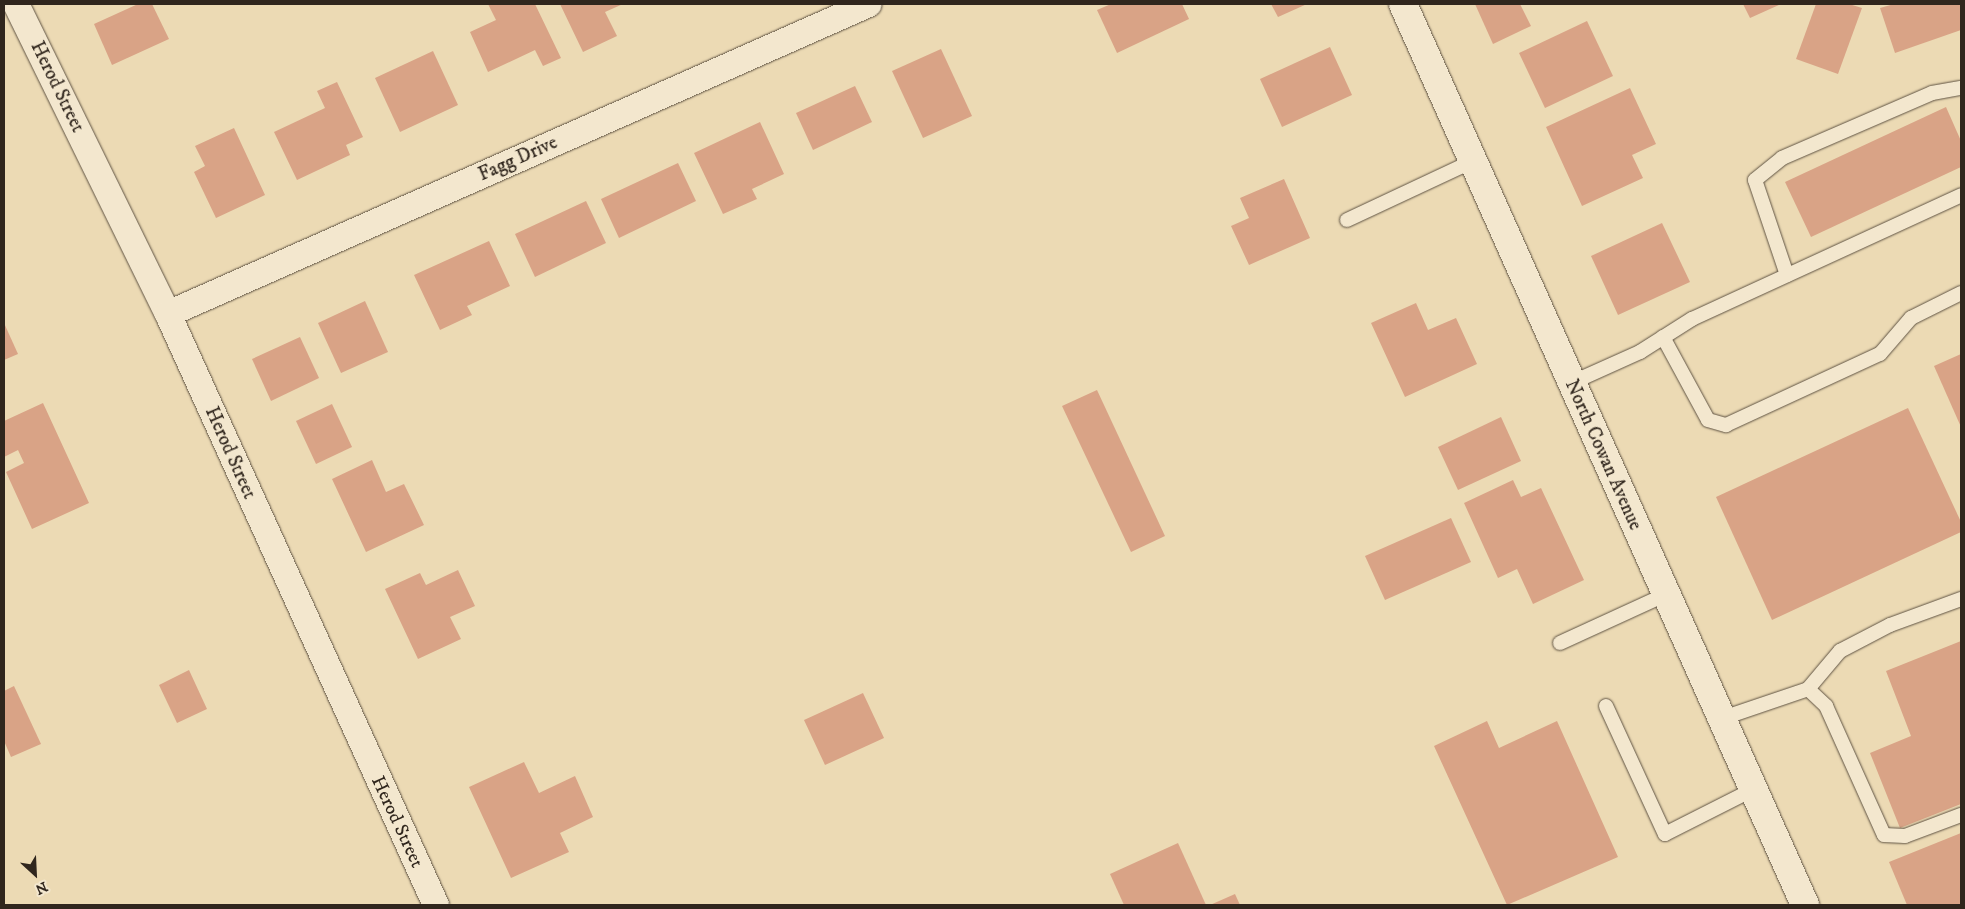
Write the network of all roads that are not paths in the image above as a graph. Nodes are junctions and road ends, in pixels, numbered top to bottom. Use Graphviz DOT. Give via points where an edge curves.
graph roads {
  1 [pos="16,4"];
  2 [pos="869,4"];
  3 [pos="1403,4"];
  4 [pos="1961,88"];
  5 [pos="1473,161"];
  6 [pos="1961,196"];
  7 [pos="1347,220"];
  8 [pos="1787,275"];
  9 [pos="1961,293"];
  10 [pos="168,314"];
  11 [pos="1663,337"];
  12 [pos="1572,383"];
  13 [pos="1665,595"];
  14 [pos="1961,599"];
  15 [pos="1560,643"];
  16 [pos="1808,689"];
  17 [pos="1606,706"];
  18 [pos="1720,719"];
  19 [pos="1752,790"];
  20 [pos="1961,815"];
  21 [pos="436,905"];
  22 [pos="1805,905"];
  1 -- 10 [label="street, Herod Street"];
  2 -- 10 [label="street, Fagg Drive"];
  3 -- 5 [label="street, North Cowan Avenue"];
  4 -- 8 [label="lane" via="1932,93 1782,158 1755,180"];
  5 -- 7 [label="lane"];
  5 -- 12 [label="street, North Cowan Avenue"];
  6 -- 8 [label="lane"];
  8 -- 11 [label="lane"];
  9 -- 11 [label="lane" via="1911,318 1880,354 1726,425 1708,420"];
  10 -- 21 [label="street, Herod Street"];
  11 -- 12 [label="lane"];
  12 -- 13 [label="street, North Cowan Avenue"];
  13 -- 15 [label="lane"];
  13 -- 18 [label="street, North Cowan Avenue"];
  14 -- 16 [label="lane" via="1890,625 1840,651"];
  16 -- 18 [label="lane"];
  16 -- 20 [label="lane" via="1826,706 1884,835 1905,836"];
  17 -- 19 [label="lane" via="1665,834"];
  18 -- 19 [label="street, North Cowan Avenue"];
  19 -- 22 [label="street, North Cowan Avenue"];
}
